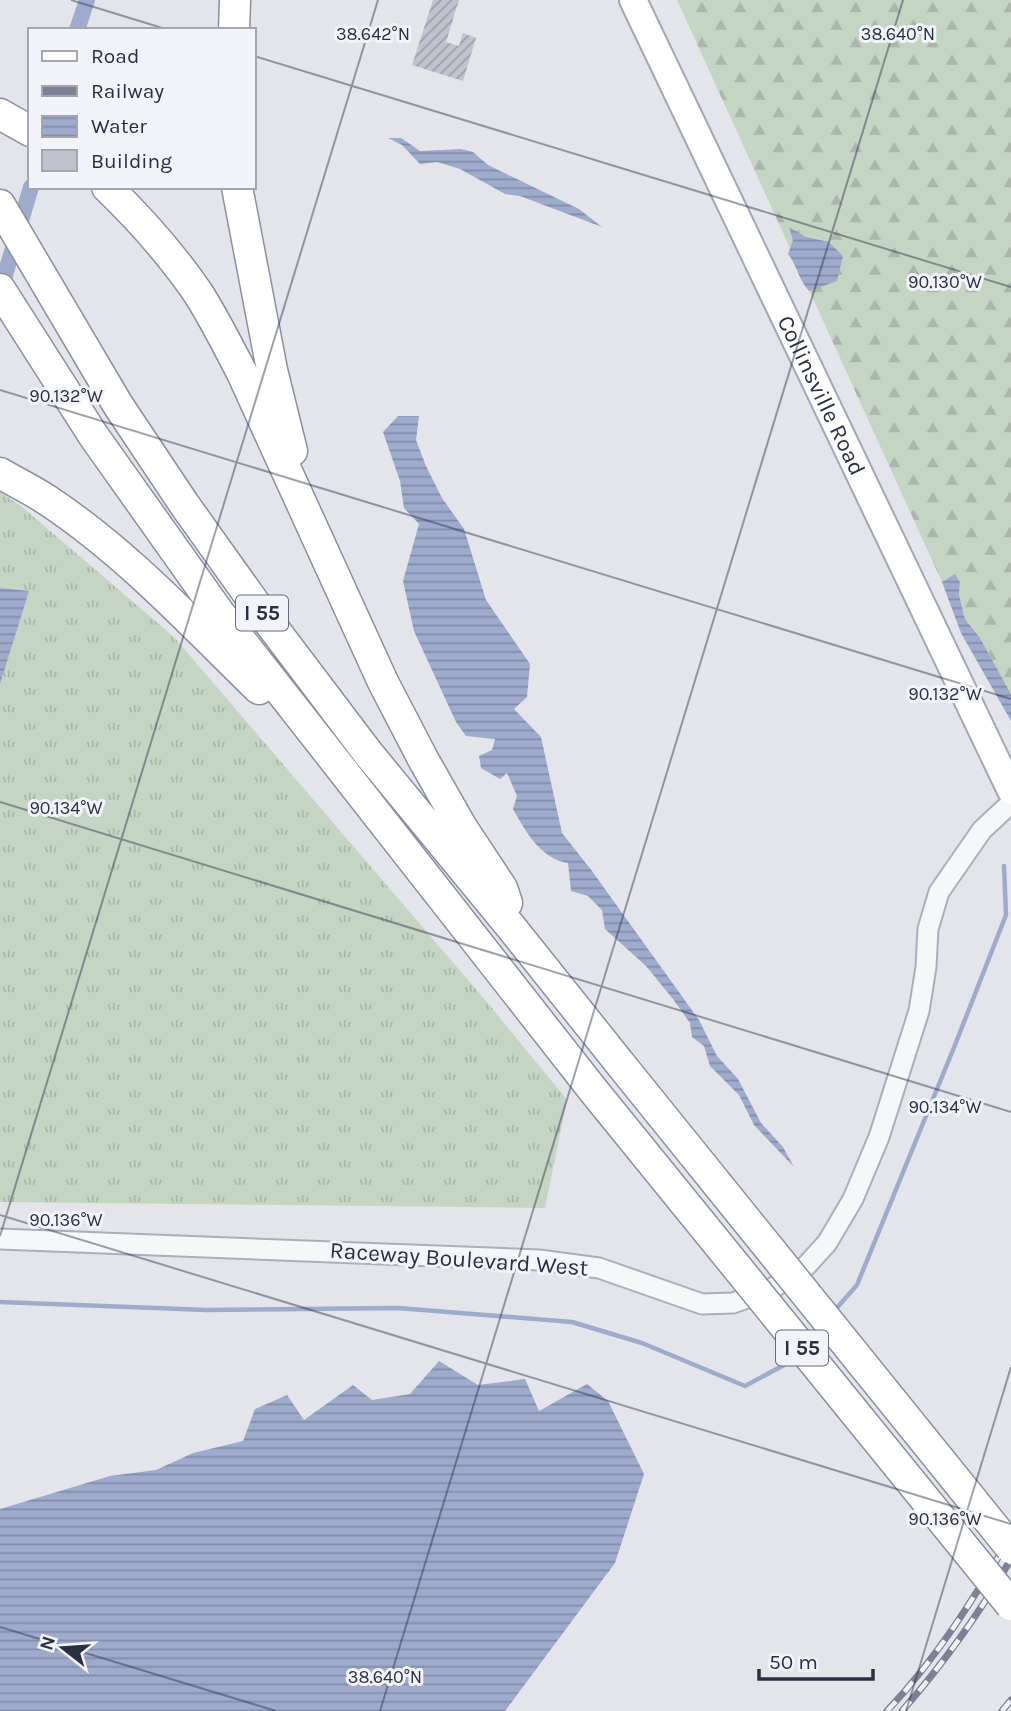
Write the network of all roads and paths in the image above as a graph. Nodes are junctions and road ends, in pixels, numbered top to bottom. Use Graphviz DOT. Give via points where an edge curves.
graph roads {
  1 [pos="235,0"];
  2 [pos="633,0"];
  3 [pos="234,28"];
  4 [pos="0,114"];
  5 [pos="28,130"];
  6 [pos="109,189"];
  7 [pos="237,189"];
  8 [pos="0,205"];
  9 [pos="0,289"];
  10 [pos="0,473"];
  11 [pos="308,519"];
  12 [pos="308,726"];
  13 [pos="1011,791"];
  14 [pos="1011,803"];
  15 [pos="511,927"];
  16 [pos="0,1239"];
  17 [pos="1011,1548"];
  18 [pos="1011,1605"];
  1 -- 3 [label="highway"];
  2 -- 13 [label="main road, Collinsville Road"];
  4 -- 5 [label="highway"];
  6 -- 11 [label="highway" via="137,216 198,293 242,373"];
  7 -- 11 [label="highway" via="272,370"];
  8 -- 15 [label="highway, I 55" via="118,405 184,505 368,753"];
  9 -- 12 [label="highway, I 55" via="93,435 220,614"];
  10 -- 12 [label="highway" via="46,499 94,535 155,586 273,703"];
  11 -- 15 [label="highway" via="423,759 502,888"];
  12 -- 18 [label="highway, I 55, bridge" via="593,1090"];
  14 -- 16 [label="street, Raceway Boulevard West" via="982,830 939,892 928,929 919,1011 879,1137 853,1199 827,1243 806,1266 770,1290 733,1303 702,1304 598,1268 539,1260"];
  15 -- 17 [label="highway, I 55, bridge"];
}
